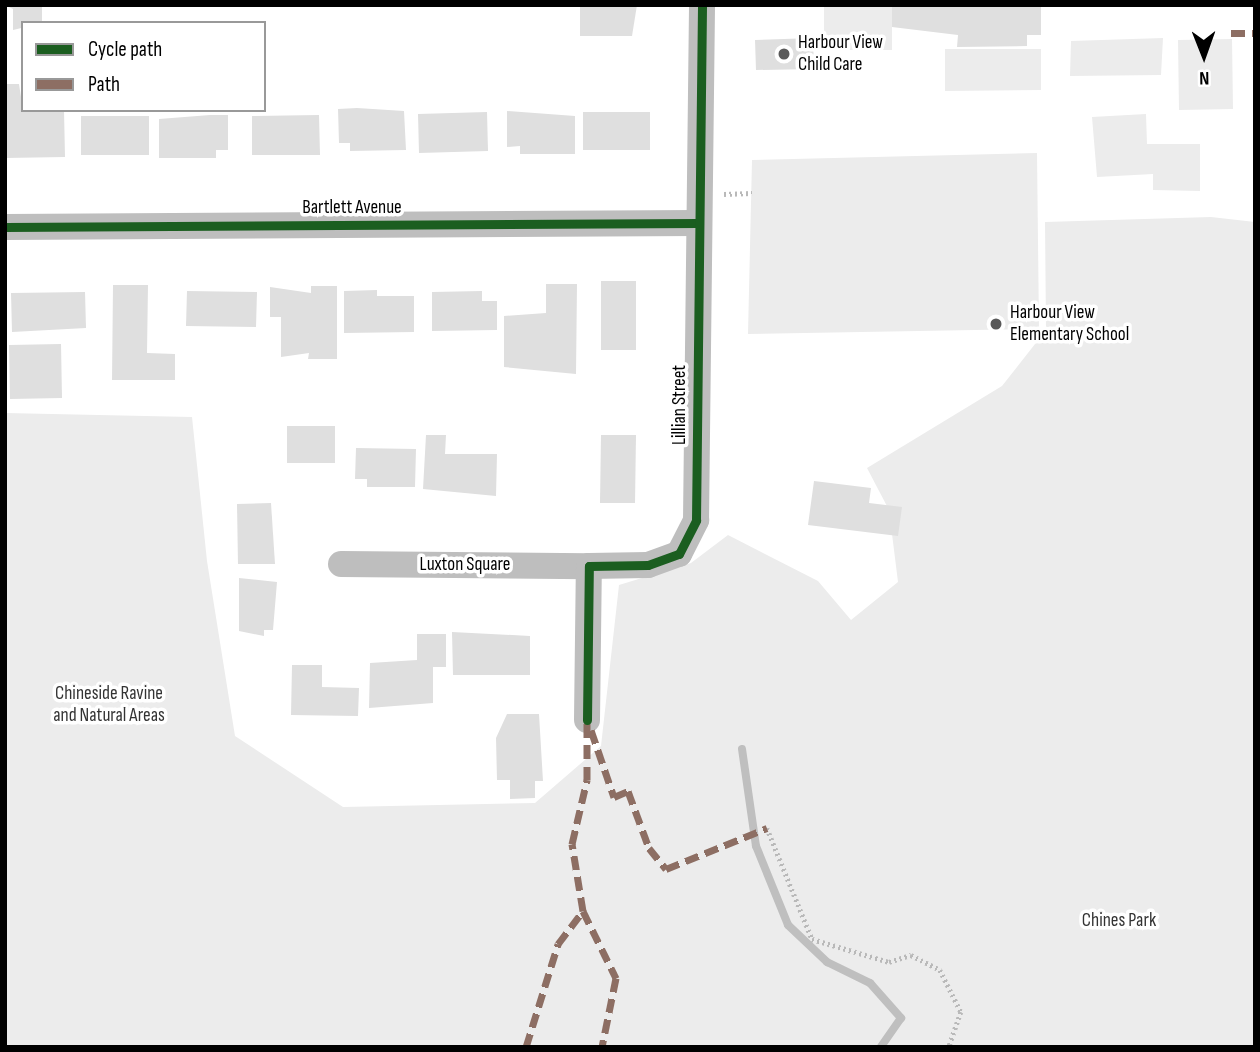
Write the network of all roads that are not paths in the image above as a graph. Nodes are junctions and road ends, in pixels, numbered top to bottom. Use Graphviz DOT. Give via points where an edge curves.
graph roads {
  1 [pos="702,5"];
  2 [pos="698,223"];
  3 [pos="5,227"];
  4 [pos="341,564"];
  5 [pos="589,566"];
  6 [pos="587,720"];
  1 -- 2 [label="street, Lillian Street"];
  2 -- 3 [label="street, Bartlett Avenue"];
  2 -- 5 [label="street, Lillian Street" via="696,520 679,554 648,565"];
  4 -- 5 [label="street, Luxton Square"];
  5 -- 6 [label="street"];
}
